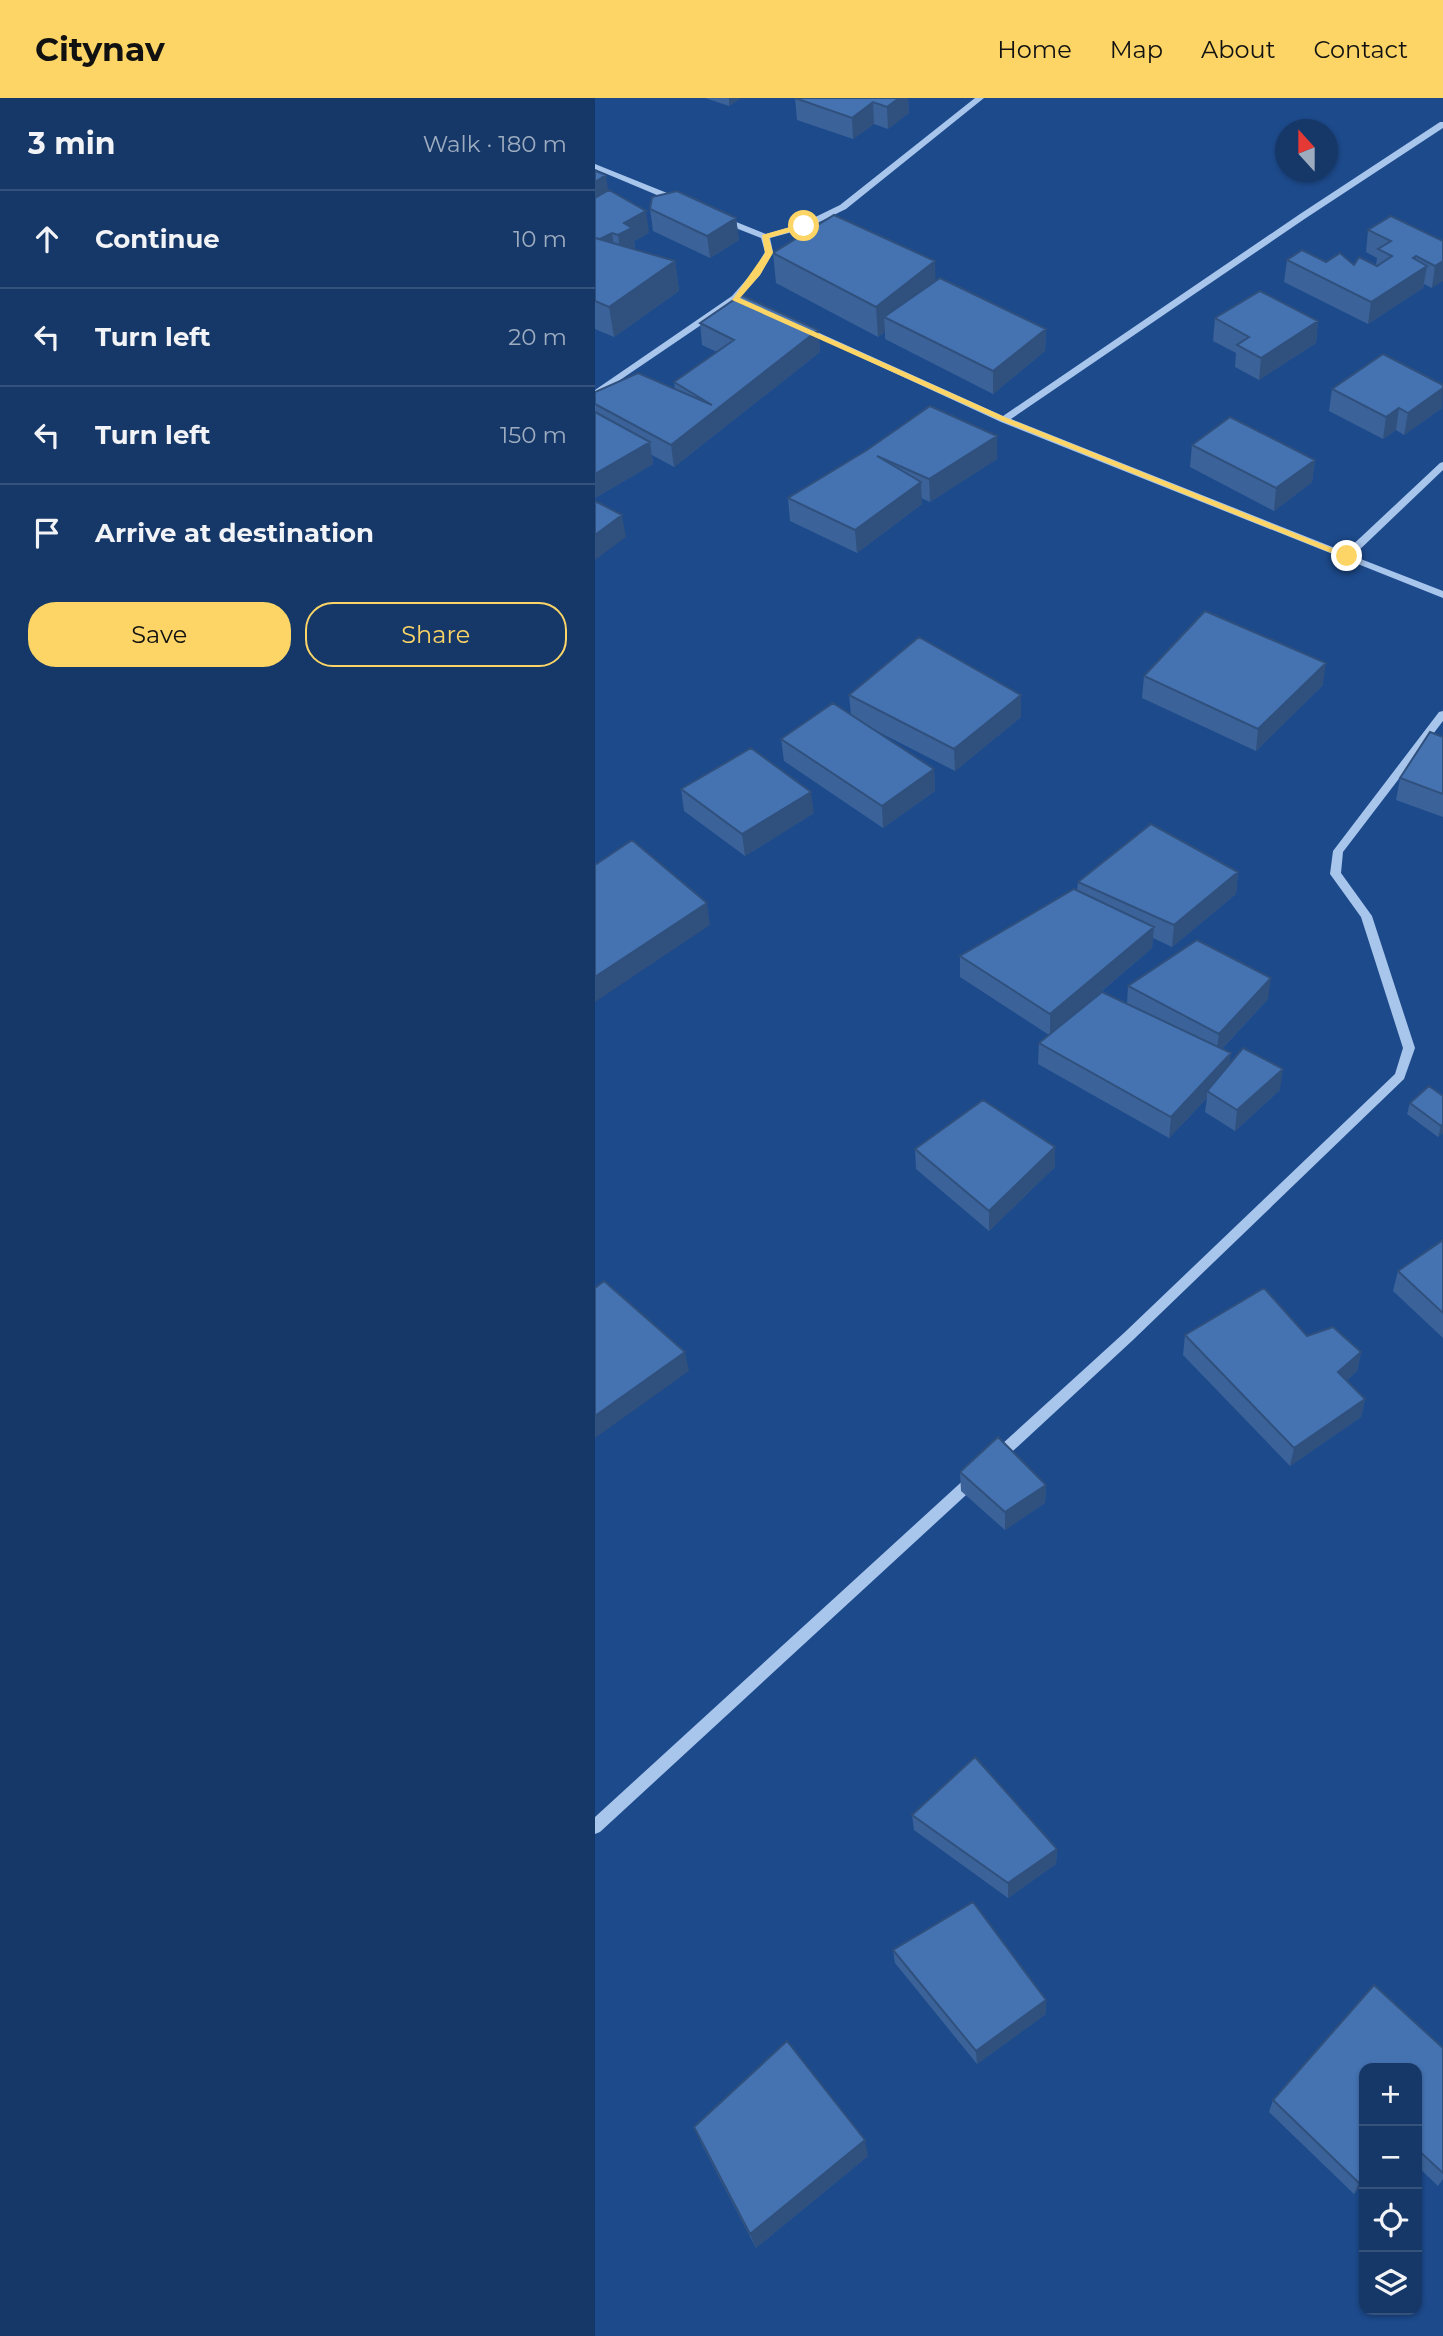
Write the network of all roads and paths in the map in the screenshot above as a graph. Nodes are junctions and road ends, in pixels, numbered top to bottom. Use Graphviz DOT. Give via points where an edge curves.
graph roads {
  1 [pos="980,98"];
  2 [pos="1443,124"];
  3 [pos="595,166"];
  4 [pos="692,206"];
  5 [pos="716,216"];
  6 [pos="765,237"];
  7 [pos="735,298"];
  8 [pos="759,309"];
  9 [pos="796,326"];
  10 [pos="595,394"];
  11 [pos="1005,420"];
  12 [pos="1443,465"];
  13 [pos="1347,556"];
  14 [pos="1443,595"];
  15 [pos="1443,714"];
  16 [pos="595,1827"];
  1 -- 6 [label="street" via="843,207 804,226"];
  2 -- 11 [label="street"];
  3 -- 4 [label="street"];
  5 -- 6 [label="street"];
  6 -- 7 [label="street" via="769,253"];
  7 -- 8 [label="street"];
  7 -- 10 [label="street"];
  9 -- 11 [label="street"];
  11 -- 13 [label="street"];
  12 -- 13 [label="street"];
  13 -- 14 [label="street"];
  15 -- 16 [label="street" via="1338,851 1335,874 1366,916 1409,1048 1400,1076 1129,1336"];
}
